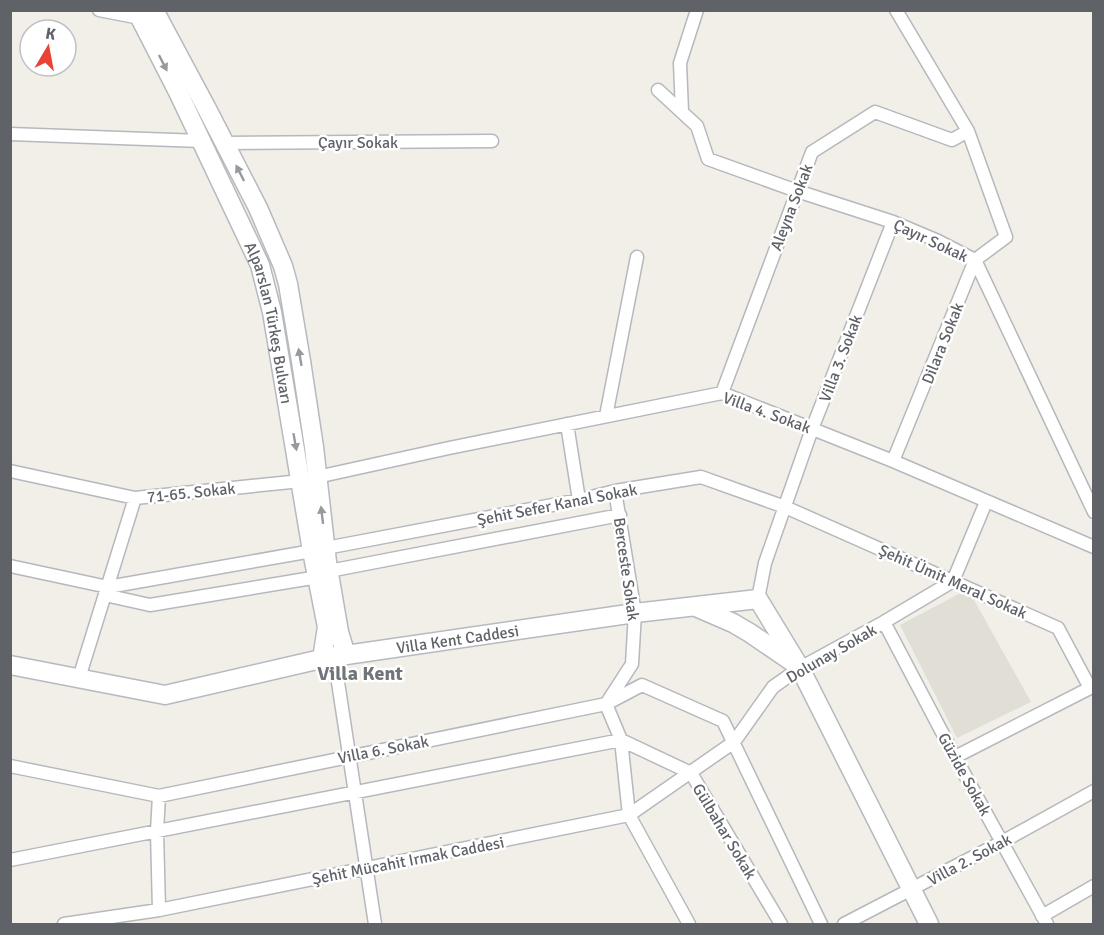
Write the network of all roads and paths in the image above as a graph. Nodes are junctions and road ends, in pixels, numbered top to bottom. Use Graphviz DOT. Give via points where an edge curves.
graph roads {
  1 [pos="99,10"];
  2 [pos="697,10"];
  3 [pos="896,10"];
  4 [pos="144,13"];
  5 [pos="658,90"];
  6 [pos="682,112"];
  7 [pos="968,131"];
  8 [pos="10,134"];
  9 [pos="201,141"];
  10 [pos="492,141"];
  11 [pos="224,143"];
  12 [pos="797,191"];
  13 [pos="893,222"];
  14 [pos="637,256"];
  15 [pos="975,260"];
  16 [pos="722,393"];
  17 [pos="606,416"];
  18 [pos="567,424"];
  19 [pos="812,429"];
  20 [pos="894,461"];
  21 [pos="10,471"];
  22 [pos="309,479"];
  23 [pos="615,491"];
  24 [pos="135,498"];
  25 [pos="579,500"];
  26 [pos="986,502"];
  27 [pos="785,507"];
  28 [pos="1094,512"];
  29 [pos="620,514"];
  30 [pos="1094,547"];
  31 [pos="319,550"];
  32 [pos="10,566"];
  33 [pos="323,574"];
  34 [pos="953,581"];
  35 [pos="106,591"];
  36 [pos="758,599"];
  37 [pos="734,601"];
  38 [pos="693,606"];
  39 [pos="635,613"];
  40 [pos="768,615"];
  41 [pos="884,622"];
  42 [pos="733,623"];
  43 [pos="750,633"];
  44 [pos="334,657"];
  45 [pos="10,665"];
  46 [pos="800,668"];
  47 [pos="79,678"];
  48 [pos="1092,687"];
  49 [pos="606,704"];
  50 [pos="621,740"];
  51 [pos="734,742"];
  52 [pos="349,756"];
  53 [pos="955,757"];
  54 [pos="10,766"];
  55 [pos="691,773"];
  56 [pos="355,792"];
  57 [pos="1094,792"];
  58 [pos="159,796"];
  59 [pos="629,815"];
  60 [pos="157,831"];
  61 [pos="1002,842"];
  62 [pos="10,860"];
  63 [pos="367,868"];
  64 [pos="1094,886"];
  65 [pos="911,890"];
  66 [pos="159,910"];
  67 [pos="1044,920"];
  68 [pos="64,924"];
  69 [pos="375,924"];
  70 [pos="689,924"];
  71 [pos="781,924"];
  72 [pos="821,924"];
  73 [pos="844,924"];
  74 [pos="929,924"];
  1 -- 4 [label="street"];
  2 -- 6 [label="street" via="681,63"];
  3 -- 7 [label="street"];
  4 -- 9 [label="street, Alparslan Türkeş Bulvarı, one-way"];
  4 -- 11 [label="street, Alparslan Türkeş Bulvarı"];
  5 -- 6 [label="street, Çayır Sokak"];
  6 -- 12 [label="street, Çayır Sokak" via="697,126 708,159"];
  7 -- 12 [label="street, Aleyna Sokak" via="952,140 874,112 812,152"];
  7 -- 15 [label="street" via="1006,237"];
  8 -- 9 [label="street"];
  9 -- 22 [label="street, Alparslan Türkeş Bulvarı, one-way" via="260,265"];
  10 -- 11 [label="street, Çayır Sokak"];
  22 -- 11 [label="street, Alparslan Türkeş Bulvarı, one-way" via="302,361 288,284 258,208"];
  12 -- 13 [label="street, Çayır Sokak"];
  12 -- 16 [label="street, Aleyna Sokak"];
  13 -- 15 [label="street, Çayır Sokak"];
  13 -- 19 [label="street, Villa 3. Sokak"];
  14 -- 17 [label="street"];
  15 -- 20 [label="street, Dilara Sokak"];
  15 -- 28 [label="street, Çayır Sokak"];
  16 -- 17 [label="street, Villa 4. Sokak"];
  16 -- 19 [label="street, Villa 4. Sokak"];
  17 -- 18 [label="street, Villa 4. Sokak"];
  18 -- 22 [label="street, Villa 4. Sokak"];
  18 -- 25 [label="street"];
  19 -- 20 [label="street, Villa 4. Sokak"];
  19 -- 27 [label="street, Villa 3. Sokak"];
  20 -- 26 [label="street, Villa 4. Sokak"];
  21 -- 24 [label="street, 71-65. Sokak"];
  22 -- 24 [label="street, 71-65. Sokak"];
  22 -- 31 [label="street, Alparslan Türkeş Bulvarı"];
  23 -- 25 [label="street, Şehit Sefer Kanal Sokak"];
  23 -- 27 [label="street, Şehit Sefer Kanal Sokak" via="701,477"];
  23 -- 29 [label="street, Berceste Sokak"];
  24 -- 35 [label="street"];
  25 -- 31 [label="street, Şehit Sefer Kanal Sokak"];
  26 -- 30 [label="street, Villa 4. Sokak"];
  26 -- 34 [label="street"];
  27 -- 34 [label="street, Şehit Ümit Meral Sokak"];
  27 -- 36 [label="street, Villa 3. Sokak" via="765,563"];
  29 -- 33 [label="street, Şehit Sefer Kanal Sokak"];
  29 -- 39 [label="street, Berceste Sokak"];
  31 -- 33 [label="street, Alparslan Türkeş Bulvarı"];
  31 -- 35 [label="street, Şehit Sefer Kanal Sokak"];
  32 -- 35 [label="street, Şehit Sefer Kanal Sokak"];
  33 -- 35 [label="street, Şehit Sefer Kanal Sokak" via="150,605"];
  33 -- 44 [label="street, Alparslan Türkeş Bulvarı"];
  34 -- 41 [label="street, Dolunay Sokak"];
  34 -- 48 [label="street, Şehit Ümit Meral Sokak" via="1058,628"];
  35 -- 47 [label="street"];
  36 -- 37 [label="street, Villa Kent Caddesi"];
  36 -- 40 [label="street, Villa Kent Caddesi"];
  37 -- 38 [label="street, Villa Kent Caddesi"];
  37 -- 42 [label="street"];
  38 -- 39 [label="street, Villa Kent Caddesi"];
  38 -- 42 [label="street, Villa Kent Caddesi"];
  39 -- 44 [label="street, Villa Kent Caddesi"];
  39 -- 49 [label="street, Berceste Sokak" via="632,664"];
  40 -- 43 [label="street"];
  40 -- 46 [label="street, Villa Kent Caddesi"];
  41 -- 46 [label="street, Dolunay Sokak"];
  41 -- 53 [label="street, Güzide Sokak"];
  42 -- 43 [label="street, Villa Kent Caddesi"];
  43 -- 46 [label="street, Villa Kent Caddesi"];
  44 -- 47 [label="street, Villa Kent Caddesi" via="165,695"];
  44 -- 52 [label="street"];
  45 -- 47 [label="street, Villa Kent Caddesi"];
  46 -- 51 [label="street, Dolunay Sokak" via="773,687"];
  46 -- 65 [label="street, Villa Kent Caddesi"];
  48 -- 53 [label="street"];
  49 -- 50 [label="street"];
  49 -- 51 [label="street, Villa 6. Sokak" via="642,685 723,721"];
  49 -- 52 [label="street, Villa 6. Sokak"];
  50 -- 55 [label="street, Gülbahar Sokak"];
  50 -- 56 [label="street"];
  50 -- 59 [label="street"];
  51 -- 55 [label="street, Dolunay Sokak"];
  51 -- 72 [label="street"];
  52 -- 56 [label="street"];
  52 -- 58 [label="street, Villa 6. Sokak"];
  53 -- 61 [label="street, Güzide Sokak"];
  54 -- 58 [label="street, Villa 6. Sokak"];
  55 -- 59 [label="street, Dolunay Sokak"];
  55 -- 71 [label="street, Gülbahar Sokak"];
  56 -- 60 [label="street"];
  56 -- 63 [label="street"];
  57 -- 61 [label="street, Villa 2. Sokak"];
  58 -- 60 [label="street"];
  59 -- 63 [label="street, Şehit Mücahit Irmak Caddesi"];
  59 -- 70 [label="street"];
  60 -- 62 [label="street"];
  60 -- 66 [label="street"];
  61 -- 65 [label="street, Villa 2. Sokak"];
  61 -- 67 [label="street, Güzide Sokak"];
  63 -- 66 [label="street, Şehit Mücahit Irmak Caddesi"];
  63 -- 69 [label="street"];
  64 -- 67 [label="street"];
  65 -- 73 [label="street, Villa 2. Sokak"];
  65 -- 74 [label="street, Villa Kent Caddesi"];
  66 -- 68 [label="street, Şehit Mücahit Irmak Caddesi"];
}
